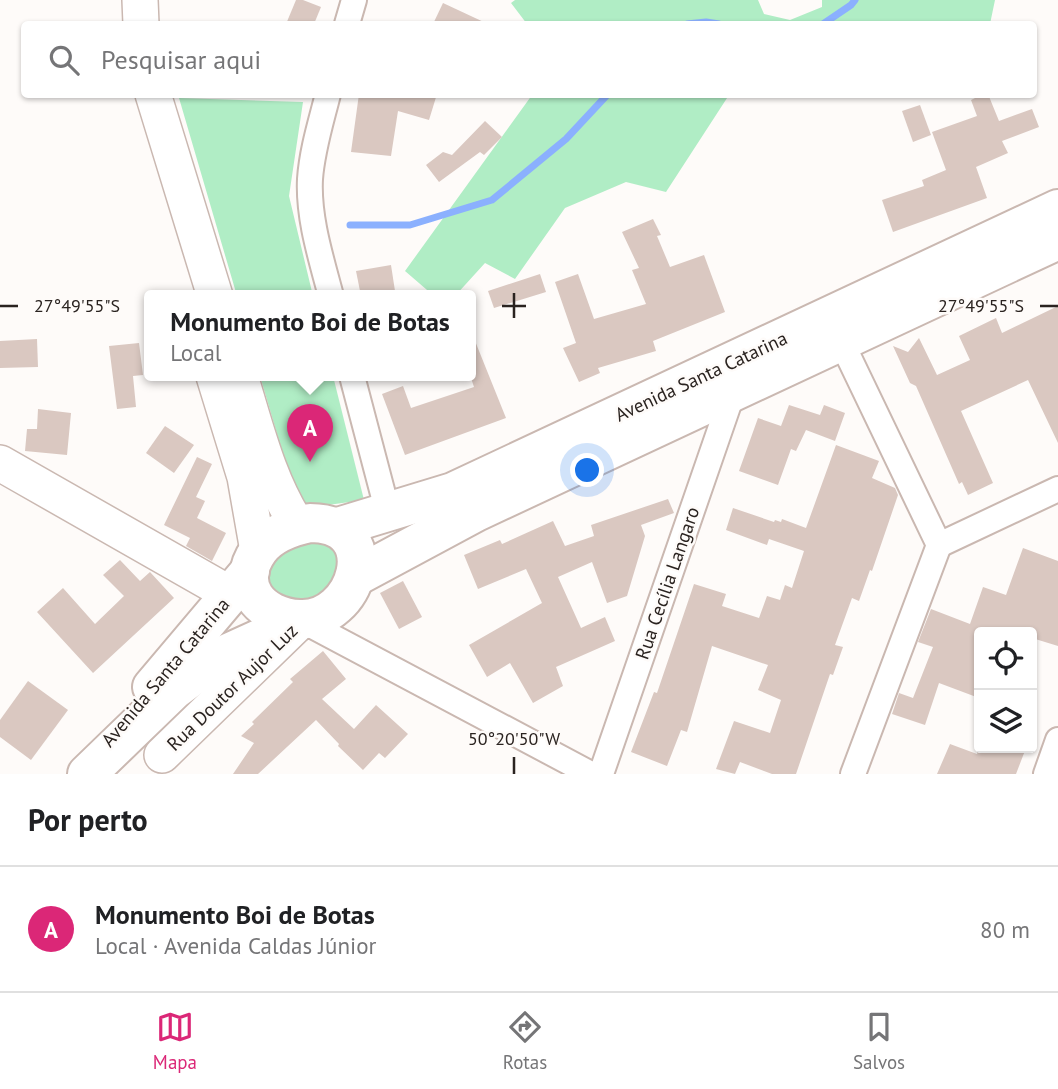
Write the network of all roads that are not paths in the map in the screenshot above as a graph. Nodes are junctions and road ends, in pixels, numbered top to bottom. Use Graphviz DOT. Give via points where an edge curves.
graph roads {
  1 [pos="117,0"];
  2 [pos="139,0"];
  3 [pos="354,0"];
  4 [pos="119,21"];
  5 [pos="141,21"];
  6 [pos="348,21"];
  7 [pos="131,98"];
  8 [pos="154,98"];
  9 [pos="327,98"];
  10 [pos="1058,209"];
  11 [pos="1058,240"];
  12 [pos="188,290"];
  13 [pos="213,290"];
  14 [pos="329,290"];
  15 [pos="841,341"];
  16 [pos="216,381"];
  17 [pos="242,381"];
  18 [pos="353,381"];
  19 [pos="733,392"];
  20 [pos="0,463"];
  21 [pos="1058,489"];
  22 [pos="388,513"];
  23 [pos="298,526"];
  24 [pos="338,527"];
  25 [pos="939,545"];
  26 [pos="246,572"];
  27 [pos="355,577"];
  28 [pos="302,620"];
  29 [pos="215,659"];
  30 [pos="1058,740"];
  31 [pos="155,764"];
  32 [pos="82,774"];
  33 [pos="87,774"];
  34 [pos="591,774"];
  35 [pos="601,774"];
  36 [pos="853,774"];
  37 [pos="1046,774"];
  1 -- 4 [label="main road"];
  2 -- 5 [label="main road"];
  3 -- 6 [label="street"];
  7 -- 12 [label="main road"];
  8 -- 13 [label="main road"];
  9 -- 14 [label="street" via="310,180 317,245"];
  10 -- 22 [label="main road, Avenida Santa Catarina" via="453,492"];
  11 -- 15 [label="main road, Avenida Santa Catarina"];
  15 -- 19 [label="main road, Avenida Santa Catarina"];
  15 -- 25 [label="street"];
  16 -- 26 [label="main road" via="245,477"];
  17 -- 23 [label="main road" via="268,467"];
  18 -- 22 [label="street"];
  19 -- 27 [label="main road, Avenida Santa Catarina" via="476,512"];
  19 -- 35 [label="street, Rua Cecília Langaro"];
  20 -- 26 [label="main road" via="189,570 225,576"];
  21 -- 25 [label="street"];
  22 -- 24 [label="main road, Avenida Santa Catarina"];
  23 -- 24 [label="main road" via="326,523"];
  23 -- 26 [label="main road" via="279,534"];
  24 -- 27 [label="main road" via="354,545"];
  25 -- 36 [label="street"];
  26 -- 28 [label="main road" via="262,607"];
  26 -- 29 [label="main road"];
  26 -- 32 [label="main road, Avenida Santa Catarina"];
  27 -- 28 [label="main road" via="339,604"];
  28 -- 29 [label="main road, Avenida Santa Catarina"];
  28 -- 31 [label="main road, Rua Doutor Aujor Luz"];
  28 -- 34 [label="street"];
  29 -- 31 [label="main road, Rua Doutor Aujor Luz"];
  29 -- 33 [label="main road, Avenida Santa Catarina" via="174,690"];
  30 -- 37 [label="street"];
}
